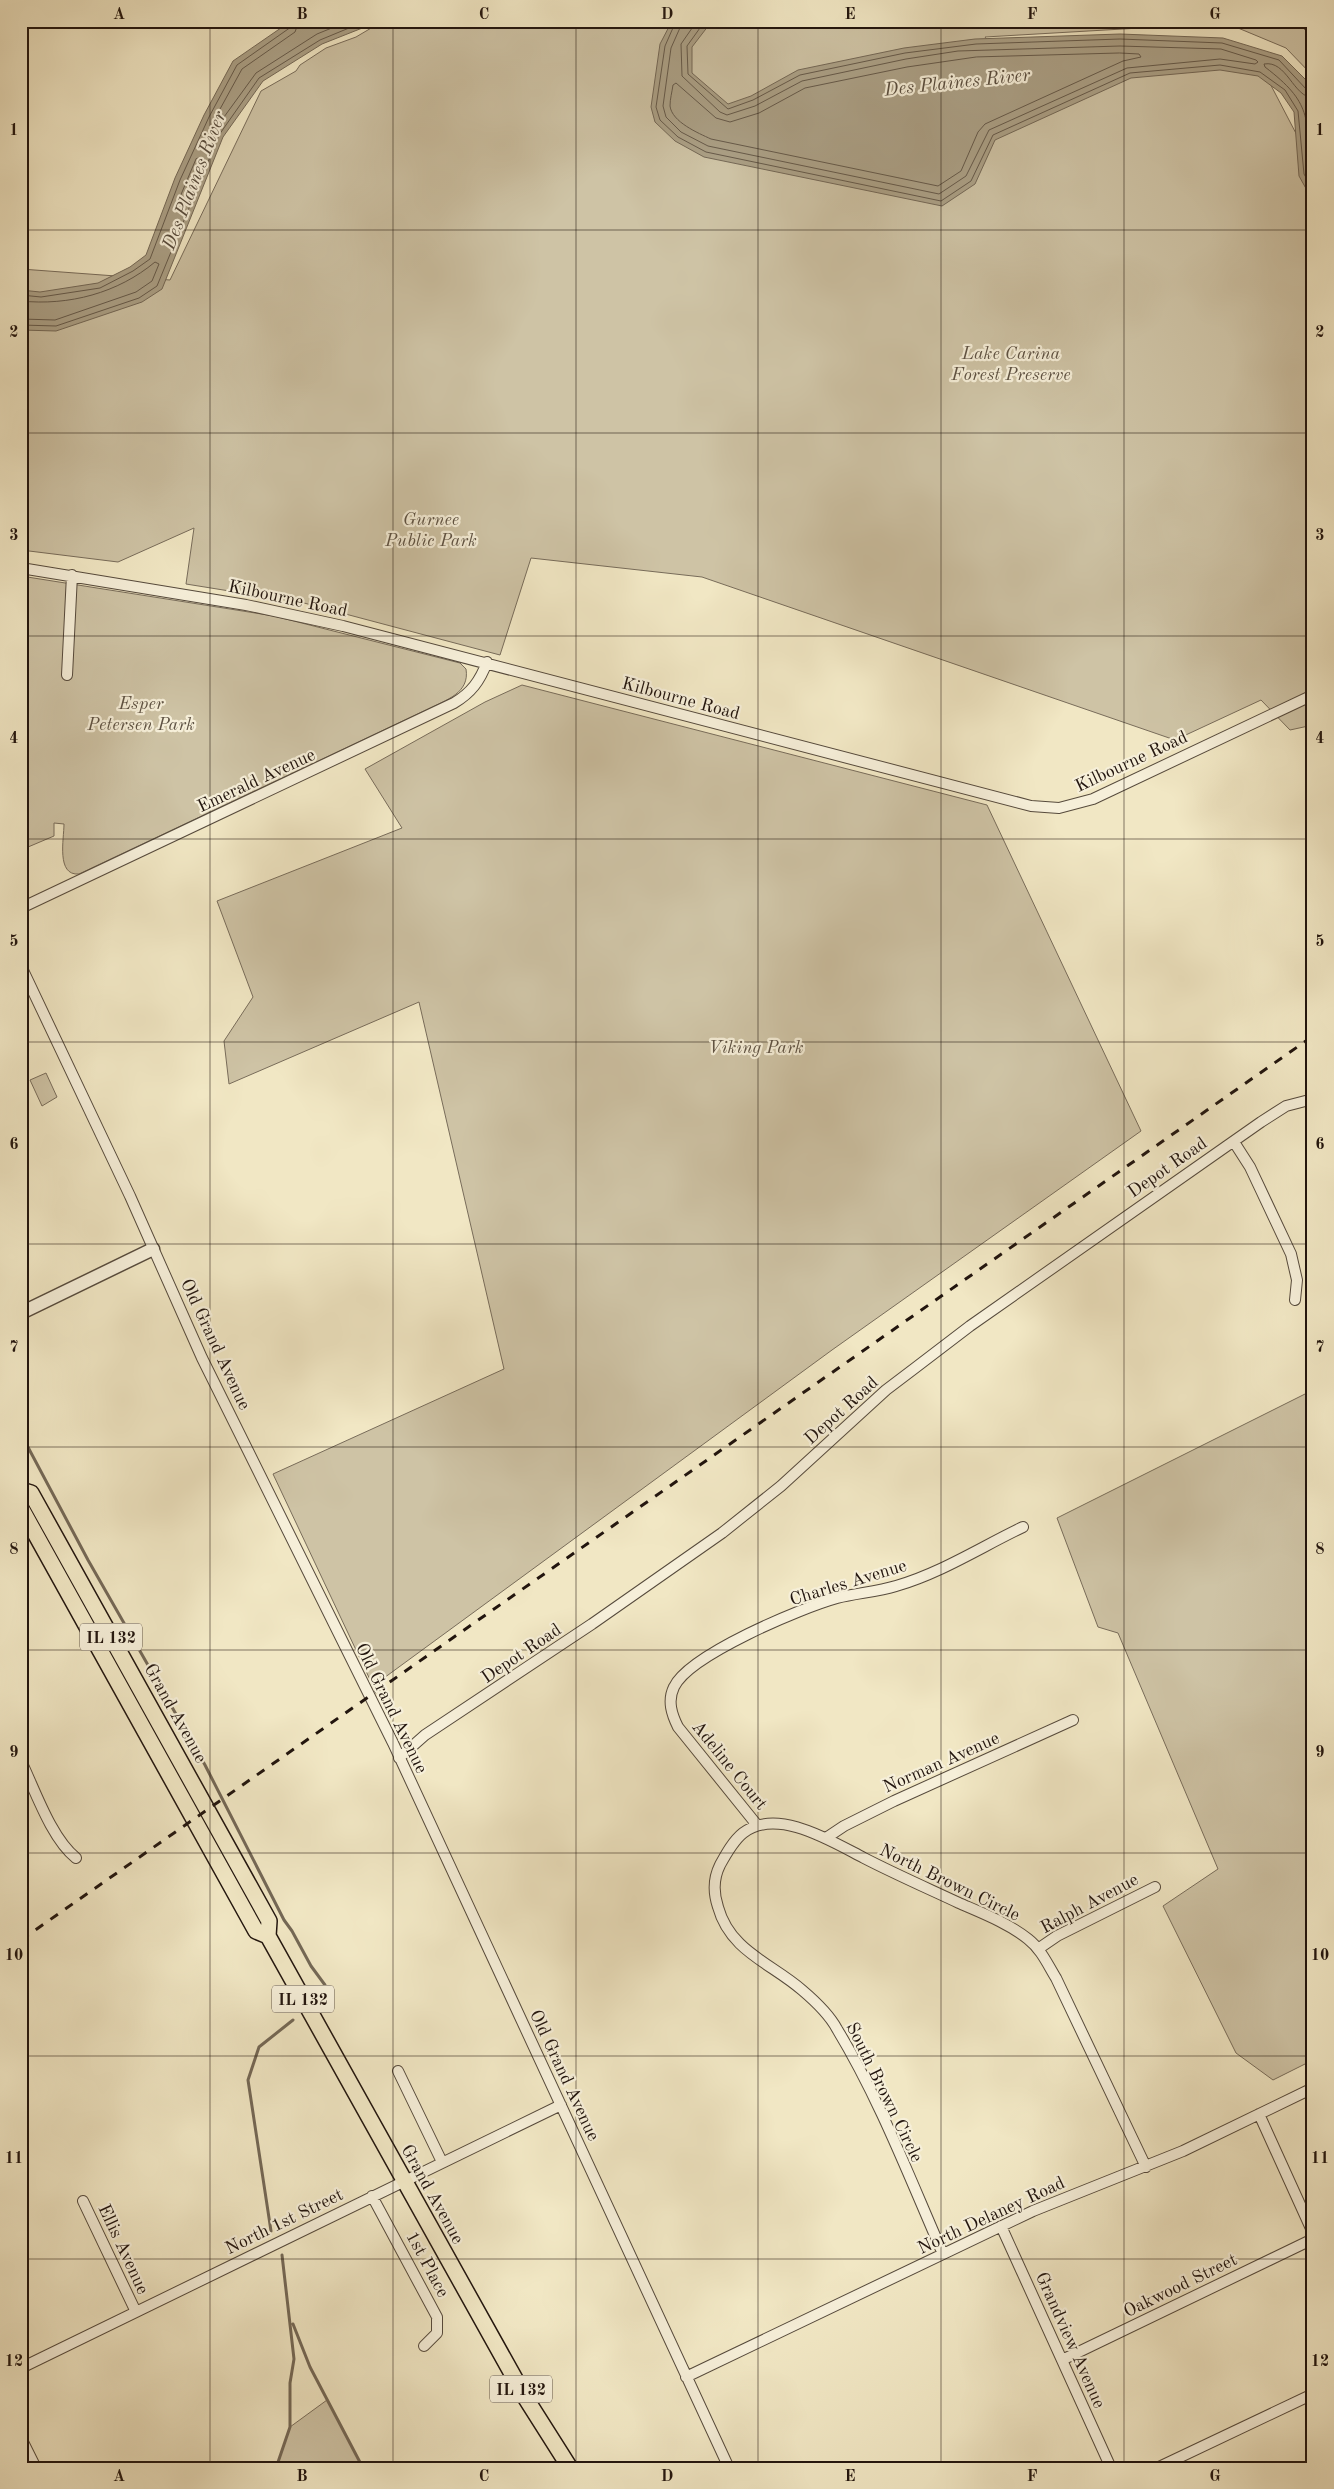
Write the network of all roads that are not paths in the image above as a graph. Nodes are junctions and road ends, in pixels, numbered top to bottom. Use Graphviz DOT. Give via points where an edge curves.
graph roads {
  1 [pos="21,568"];
  2 [pos="72,576"];
  3 [pos="487,662"];
  4 [pos="67,675"];
  5 [pos="1313,695"];
  6 [pos="21,908"];
  7 [pos="21,966"];
  8 [pos="1313,1099"];
  9 [pos="1234,1142"];
  10 [pos="153,1249"];
  11 [pos="1295,1300"];
  12 [pos="21,1313"];
  13 [pos="21,1491"];
  14 [pos="21,1508"];
  15 [pos="1023,1527"];
  16 [pos="671,1697"];
  17 [pos="1072,1720"];
  18 [pos="399,1758"];
  19 [pos="21,1761"];
  20 [pos="757,1825"];
  21 [pos="826,1838"];
  22 [pos="76,1858"];
  23 [pos="1155,1887"];
  24 [pos="268,1936"];
  25 [pos="1038,1949"];
  26 [pos="398,2070"];
  27 [pos="1313,2088"];
  28 [pos="561,2105"];
  29 [pos="1259,2114"];
  30 [pos="442,2162"];
  31 [pos="1146,2166"];
  32 [pos="404,2181"];
  33 [pos="372,2196"];
  34 [pos="83,2201"];
  35 [pos="1001,2226"];
  36 [pos="1313,2233"];
  37 [pos="1313,2239"];
  38 [pos="943,2254"];
  39 [pos="136,2312"];
  40 [pos="424,2346"];
  41 [pos="1062,2360"];
  42 [pos="21,2368"];
  43 [pos="686,2377"];
  44 [pos="1313,2394"];
  45 [pos="21,2438"];
  46 [pos="36,2468"];
  47 [pos="570,2468"];
  48 [pos="729,2468"];
  49 [pos="1110,2468"];
  50 [pos="1158,2468"];
  1 -- 2 [label="street, Kilbourne Road"];
  2 -- 3 [label="street, Kilbourne Road" via="246,605"];
  2 -- 4 [label="street"];
  3 -- 5 [label="street, Kilbourne Road" via="998,799 1059,808 1093,800"];
  3 -- 6 [label="street, Emerald Avenue" via="474,687 454,703"];
  7 -- 10 [label="street, Old Grand Avenue"];
  8 -- 9 [label="street, Depot Road" via="1286,1106"];
  9 -- 11 [label="street" via="1250,1167 1291,1254 1297,1280"];
  9 -- 18 [label="street, Depot Road" via="978,1320 886,1390 781,1486 729,1528 425,1735"];
  10 -- 12 [label="street"];
  10 -- 18 [label="street, Old Grand Avenue" via="206,1365"];
  13 -- 24 [label="main road, Grand Avenue / IL 132" via="31,1493 227,1844 269,1921"];
  14 -- 24 [label="main road, Grand Avenue / IL 132" via="256,1931"];
  15 -- 16 [label="street, Charles Avenue" via="937,1570 896,1586 837,1598 804,1609 723,1647 687,1670"];
  16 -- 20 [label="street, Adeline Court" via="678,1727"];
  17 -- 21 [label="street, Norman Avenue" via="886,1805"];
  18 -- 28 [label="street, Old Grand Avenue"];
  19 -- 22 [label="street" via="58,1837"];
  20 -- 21 [label="street, North Brown Circle" via="782,1824"];
  20 -- 38 [label="street, South Brown Circle" via="735,1842 715,1874 715,1899 723,1921 734,1940 802,1990 835,2026 885,2123"];
  21 -- 25 [label="street, North Brown Circle" via="990,1917 1028,1938"];
  23 -- 25 [label="street, Ralph Avenue" via="1057,1936"];
  24 -- 32 [label="main road, Grand Avenue / IL 132"];
  25 -- 31 [label="street, North Brown Circle" via="1056,1978"];
  26 -- 30 [label="street"];
  27 -- 29 [label="street, North Delaney Road"];
  28 -- 30 [label="street, North 1st Street"];
  28 -- 43 [label="street, Old Grand Avenue"];
  29 -- 31 [label="street, North Delaney Road"];
  29 -- 36 [label="street"];
  30 -- 32 [label="street, North 1st Street"];
  31 -- 35 [label="street, North Delaney Road"];
  32 -- 33 [label="street, North 1st Street"];
  32 -- 47 [label="main road, Grand Avenue / IL 132" via="525,2397"];
  33 -- 39 [label="street, North 1st Street"];
  33 -- 40 [label="street, 1st Place" via="437,2317 437,2333"];
  34 -- 39 [label="street, Ellis Avenue"];
  35 -- 38 [label="street, North Delaney Road"];
  35 -- 41 [label="street, Grandview Avenue"];
  37 -- 41 [label="street, Oakwood Street"];
  38 -- 43 [label="street, North Delaney Road"];
  39 -- 42 [label="street, North 1st Street"];
  41 -- 49 [label="street, Grandview Avenue"];
  43 -- 48 [label="street, Old Grand Avenue"];
  44 -- 50 [label="street"];
  45 -- 46 [label="street"];
}
